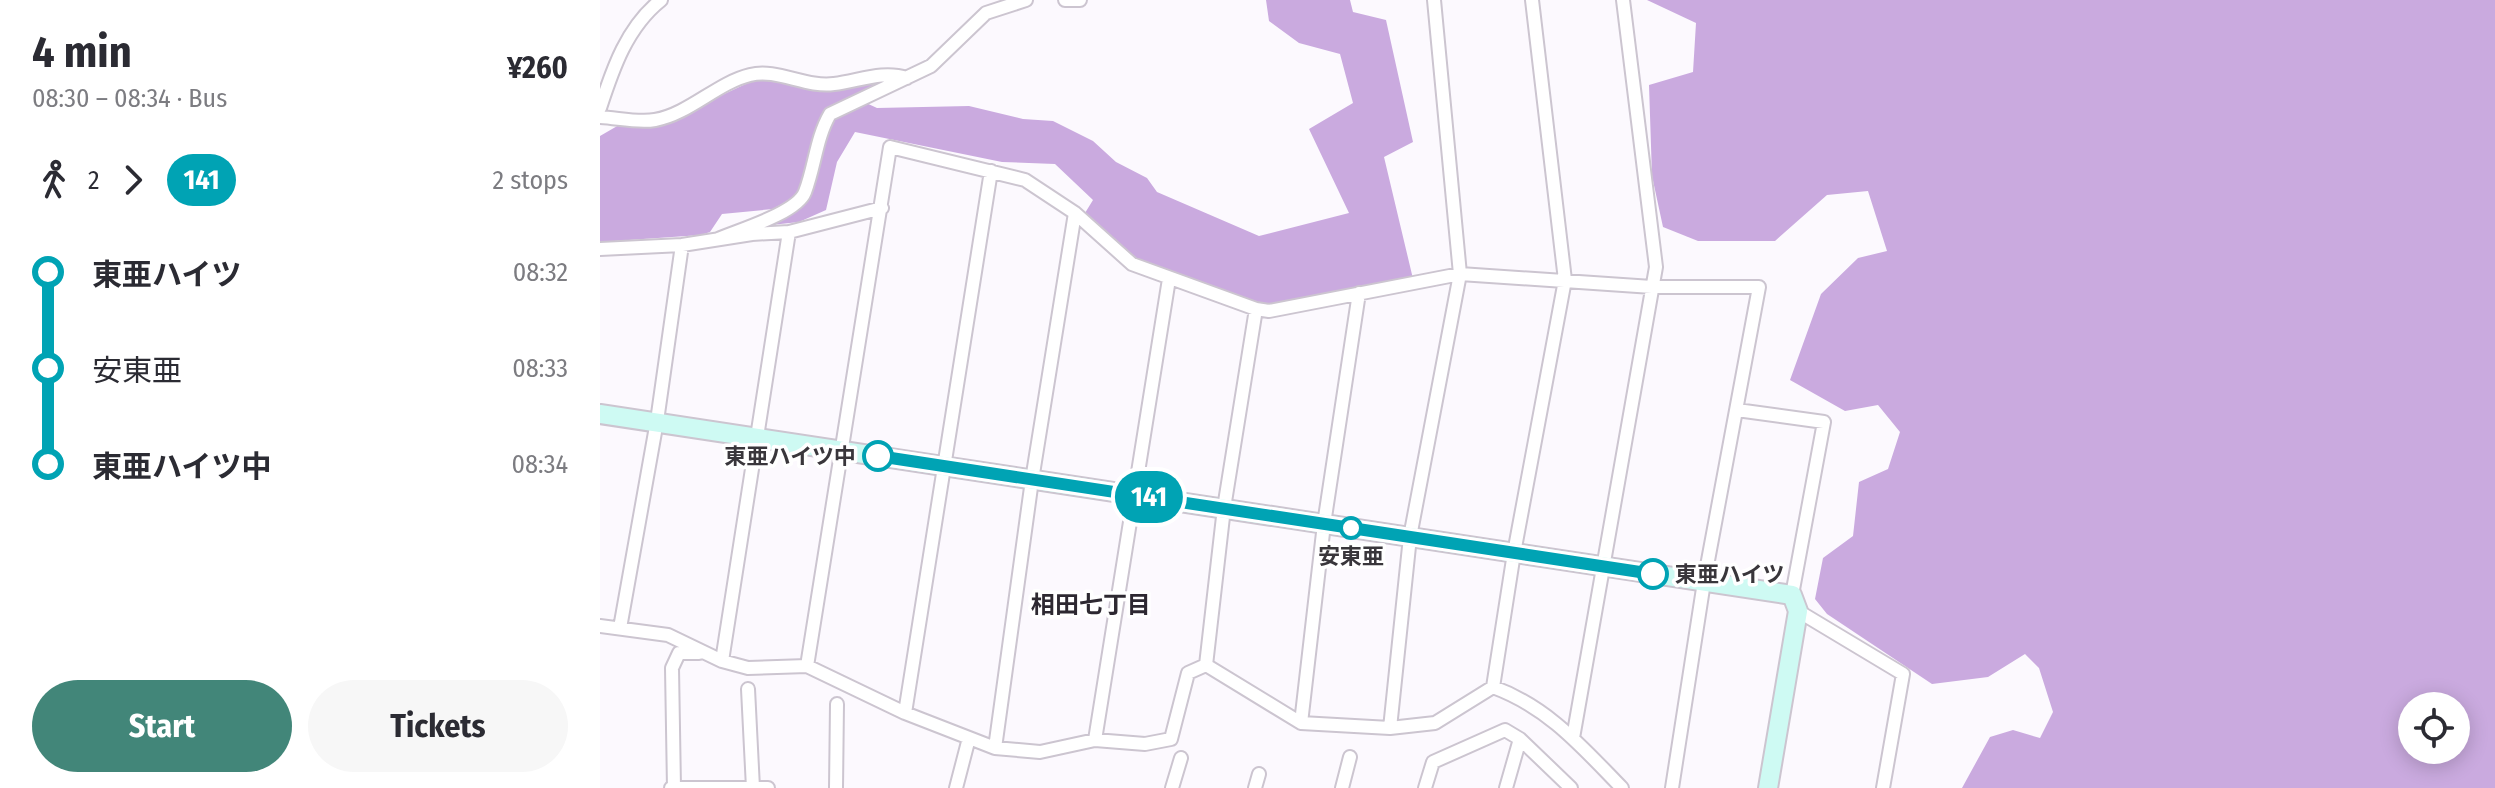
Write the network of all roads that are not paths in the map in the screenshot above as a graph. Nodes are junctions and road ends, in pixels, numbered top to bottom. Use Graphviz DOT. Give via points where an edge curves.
graph roads {
  1 [pos="661,0"];
  2 [pos="1026,0"];
  3 [pos="1065,0"];
  4 [pos="1080,0"];
  5 [pos="1434,0"];
  6 [pos="1532,0"];
  7 [pos="1623,0"];
  8 [pos="1009,2"];
  9 [pos="907,79"];
  10 [pos="600,108"];
  11 [pos="600,117"];
  12 [pos="991,171"];
  13 [pos="882,208"];
  14 [pos="1075,213"];
  15 [pos="789,232"];
  16 [pos="718,239"];
  17 [pos="682,245"];
  18 [pos="600,249"];
  19 [pos="1460,274"];
  20 [pos="1169,279"];
  21 [pos="1565,280"];
  22 [pos="1652,287"];
  23 [pos="1359,293"];
  24 [pos="1256,309"];
  25 [pos="1737,410"];
  26 [pos="600,414"];
  27 [pos="657,421"];
  28 [pos="755,438"];
  29 [pos="842,451"];
  30 [pos="945,465"];
  31 [pos="1032,480"];
  32 [pos="1134,495"];
  33 [pos="1224,508"];
  34 [pos="1324,524"];
  35 [pos="1410,537"];
  36 [pos="1514,553"];
  37 [pos="1601,566"];
  38 [pos="1704,582"];
  39 [pos="1795,603"];
  40 [pos="600,626"];
  41 [pos="620,628"];
  42 [pos="702,653"];
  43 [pos="722,661"];
  44 [pos="1206,665"];
  45 [pos="807,666"];
  46 [pos="1493,687"];
  47 [pos="748,689"];
  48 [pos="837,704"];
  49 [pos="905,713"];
  50 [pos="1301,723"];
  51 [pos="1390,728"];
  52 [pos="969,738"];
  53 [pos="1573,738"];
  54 [pos="1520,739"];
  55 [pos="1095,740"];
  56 [pos="995,748"];
  57 [pos="1350,757"];
  58 [pos="1181,758"];
  59 [pos="1259,774"];
  60 [pos="673,788"];
  61 [pos="753,788"];
  62 [pos="768,788"];
  63 [pos="836,788"];
  64 [pos="956,788"];
  65 [pos="1172,788"];
  66 [pos="1255,788"];
  67 [pos="1342,788"];
  68 [pos="1425,788"];
  69 [pos="1506,788"];
  70 [pos="1571,788"];
  71 [pos="1622,788"];
  72 [pos="1672,788"];
  73 [pos="1768,788"];
  74 [pos="1883,788"];
  1 -- 10 [label="street" via="618,54"];
  2 -- 8 [label="street"];
  3 -- 4 [label="street"];
  5 -- 19 [label="street"];
  6 -- 21 [label="street"];
  7 -- 22 [label="street" via="1656,267"];
  8 -- 9 [label="street" via="973,21 931,66"];
  9 -- 11 [label="street" via="864,77 832,85 766,72 747,75 659,119"];
  9 -- 16 [label="street" via="830,114 800,200"];
  12 -- 13 [label="street" via="890,147"];
  12 -- 14 [label="street" via="1025,180"];
  12 -- 30 [label="street"];
  13 -- 15 [label="street"];
  13 -- 29 [label="street"];
  14 -- 20 [label="street" via="1132,264"];
  14 -- 31 [label="street"];
  15 -- 16 [label="street"];
  15 -- 28 [label="street"];
  16 -- 17 [label="street"];
  17 -- 18 [label="street"];
  17 -- 27 [label="street"];
  19 -- 21 [label="street"];
  19 -- 23 [label="street"];
  19 -- 35 [label="street"];
  20 -- 24 [label="street"];
  20 -- 32 [label="street"];
  21 -- 22 [label="street"];
  21 -- 36 [label="street"];
  22 -- 25 [label="street" via="1759,287"];
  22 -- 37 [label="street"];
  23 -- 24 [label="street"];
  23 -- 34 [label="street"];
  24 -- 33 [label="street"];
  25 -- 38 [label="street"];
  25 -- 39 [label="street" via="1824,422"];
  26 -- 27 [label="street"];
  27 -- 28 [label="street"];
  27 -- 41 [label="street"];
  28 -- 29 [label="street"];
  28 -- 43 [label="street"];
  29 -- 30 [label="street"];
  29 -- 45 [label="street"];
  30 -- 31 [label="street"];
  30 -- 49 [label="street"];
  31 -- 32 [label="street"];
  31 -- 56 [label="street"];
  32 -- 33 [label="street"];
  32 -- 55 [label="street"];
  33 -- 34 [label="street"];
  33 -- 44 [label="street"];
  34 -- 35 [label="street"];
  34 -- 50 [label="street"];
  35 -- 36 [label="street"];
  35 -- 51 [label="street"];
  36 -- 37 [label="street"];
  36 -- 46 [label="street"];
  37 -- 38 [label="street"];
  37 -- 53 [label="street"];
  38 -- 39 [label="street"];
  38 -- 72 [label="street"];
  39 -- 73 [label="street"];
  39 -- 74 [label="street" via="1903,674"];
  40 -- 41 [label="street"];
  41 -- 42 [label="street" via="668,635"];
  42 -- 43 [label="street"];
  42 -- 60 [label="street" via="679,653 672,668"];
  43 -- 45 [label="street" via="748,668"];
  44 -- 50 [label="street"];
  44 -- 55 [label="street" via="1188,673 1171,739 1145,744"];
  45 -- 49 [label="street"];
  46 -- 51 [label="street" via="1435,723"];
  46 -- 53 [label="street" via="1526,699"];
  47 -- 61 [label="street"];
  48 -- 63 [label="street"];
  49 -- 52 [label="street"];
  50 -- 51 [label="street"];
  52 -- 56 [label="street"];
  52 -- 64 [label="street"];
  53 -- 71 [label="street"];
  54 -- 68 [label="street" via="1505,730 1433,762"];
  54 -- 69 [label="street"];
  54 -- 70 [label="street"];
  55 -- 56 [label="street" via="1040,752"];
  57 -- 67 [label="street"];
  58 -- 65 [label="street"];
  59 -- 66 [label="street"];
  60 -- 61 [label="street"];
  61 -- 62 [label="street"];
}
